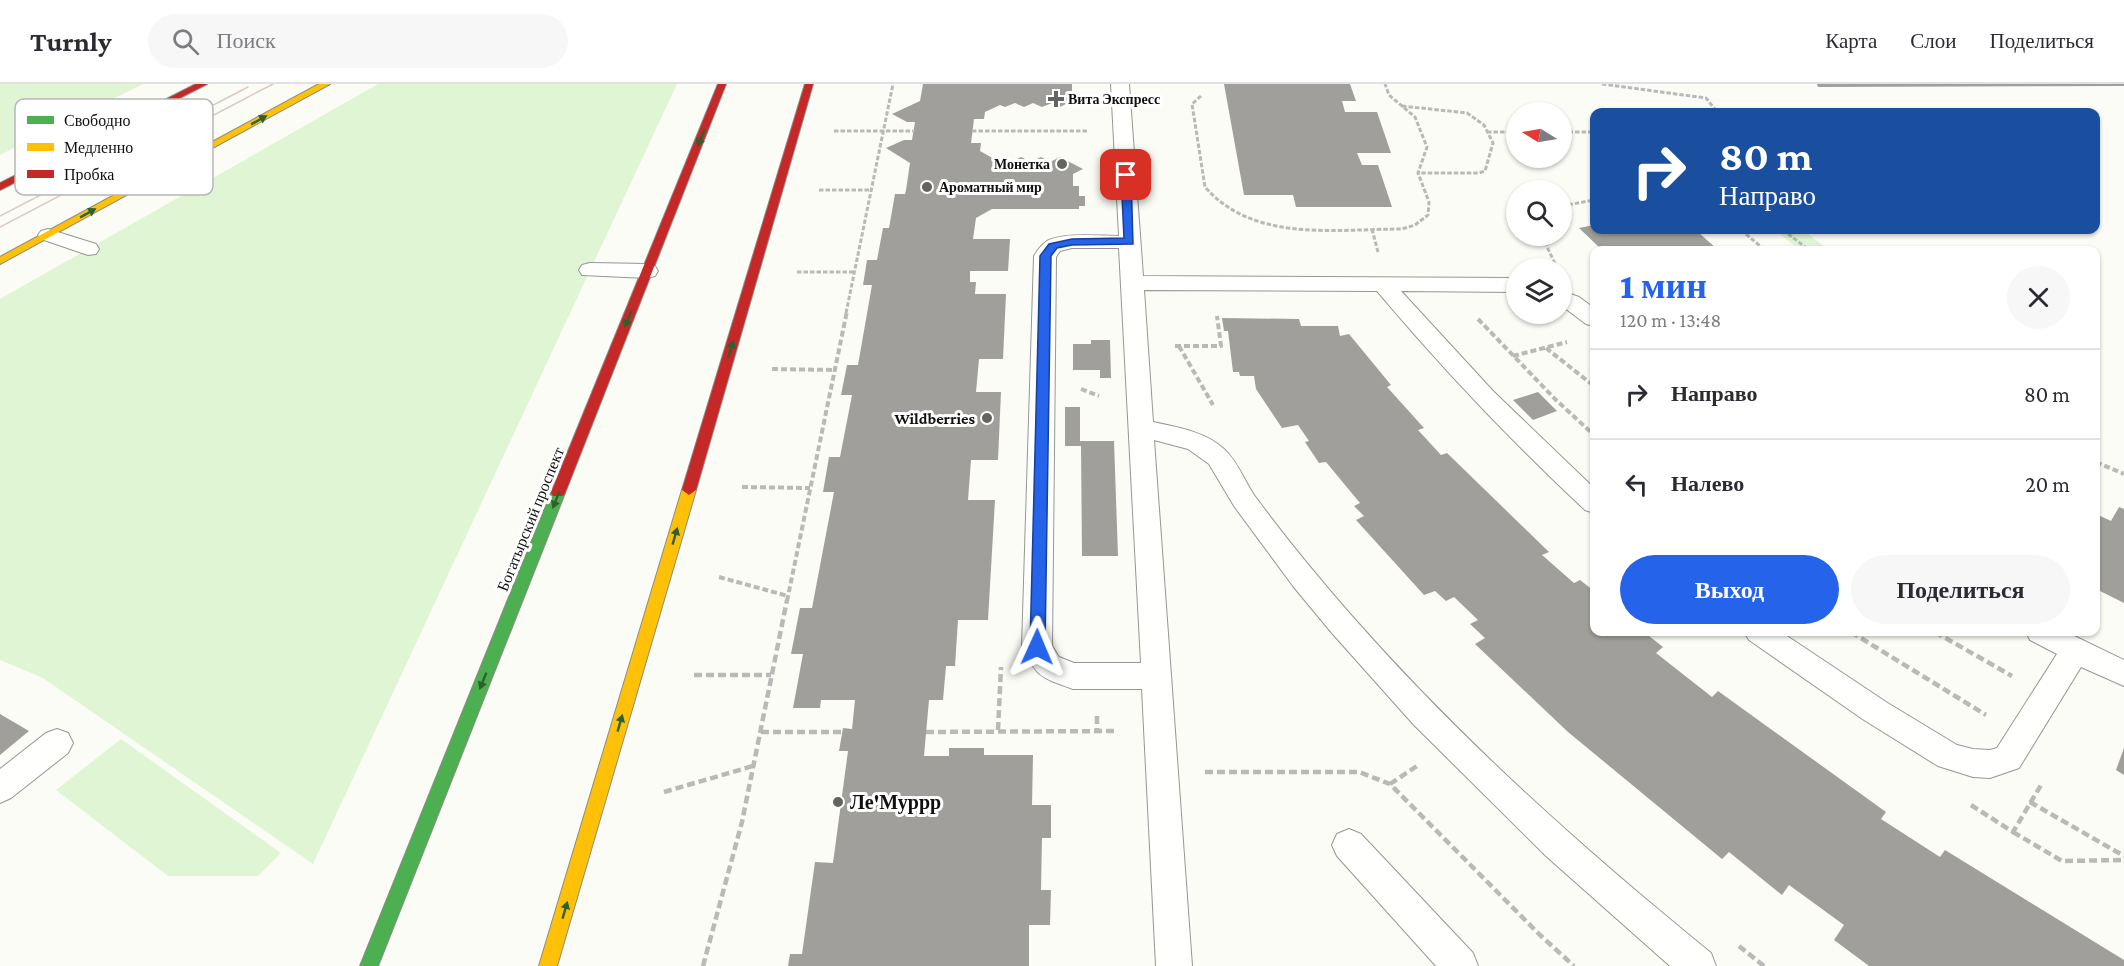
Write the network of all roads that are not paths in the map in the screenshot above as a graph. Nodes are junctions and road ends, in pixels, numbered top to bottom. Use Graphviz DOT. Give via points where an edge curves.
graph roads {
  1 [pos="203,84"];
  2 [pos="326,84"];
  3 [pos="722,84"];
  4 [pos="809,84"];
  5 [pos="1120,84"];
  6 [pos="173,99"];
  7 [pos="213,145"];
  8 [pos="15,179"];
  9 [pos="0,187"];
  10 [pos="122,195"];
  11 [pos="48,235"];
  12 [pos="1130,242"];
  13 [pos="88,249"];
  14 [pos="0,261"];
  15 [pos="590,270"];
  16 [pos="647,271"];
  17 [pos="1132,283"];
  18 [pos="1382,283"];
  19 [pos="1506,285"];
  20 [pos="1572,303"];
  21 [pos="1590,315"];
  22 [pos="1141,428"];
  23 [pos="1590,499"];
  24 [pos="1765,636"];
  25 [pos="2048,636"];
  26 [pos="2076,650"];
  27 [pos="2124,674"];
  28 [pos="1156,676"];
  29 [pos="57,742"];
  30 [pos="0,788"];
  31 [pos="1349,845"];
  32 [pos="369,966"];
  33 [pos="548,966"];
  34 [pos="1174,966"];
  35 [pos="1460,966"];
  36 [pos="1698,966"];
  1 -- 6 [label="main road"];
  7 -- 2 [label="main road, one-way"];
  3 -- 16 [label="main road, Богатырский проспект, one-way"];
  33 -- 4 [label="main road, one-way"];
  5 -- 12 [label="lane"];
  8 -- 9 [label="main road"];
  11 -- 10 [label="main road, one-way"];
  11 -- 13 [label="lane"];
  11 -- 14 [label="main road"];
  12 -- 17 [label="lane"];
  12 -- 28 [label="lane" via="1072,242 1053,246 1046,256 1037,647 1048,666 1073,676"];
  15 -- 16 [label="lane"];
  16 -- 32 [label="main road, Богатырский проспект, one-way"];
  17 -- 18 [label="lane"];
  17 -- 22 [label="lane"];
  18 -- 19 [label="lane"];
  18 -- 23 [label="lane" via="1483,397"];
  20 -- 21 [label="lane"];
  22 -- 28 [label="lane"];
  22 -- 36 [label="lane" via="1191,440 1214,454 1309,587 1394,685 1502,794 1633,913"];
  24 -- 26 [label="lane" via="1949,756 1990,764 2008,758"];
  25 -- 26 [label="lane"];
  26 -- 27 [label="lane"];
  28 -- 34 [label="lane"];
  29 -- 30 [label="lane"];
  31 -- 35 [label="lane"];
}
